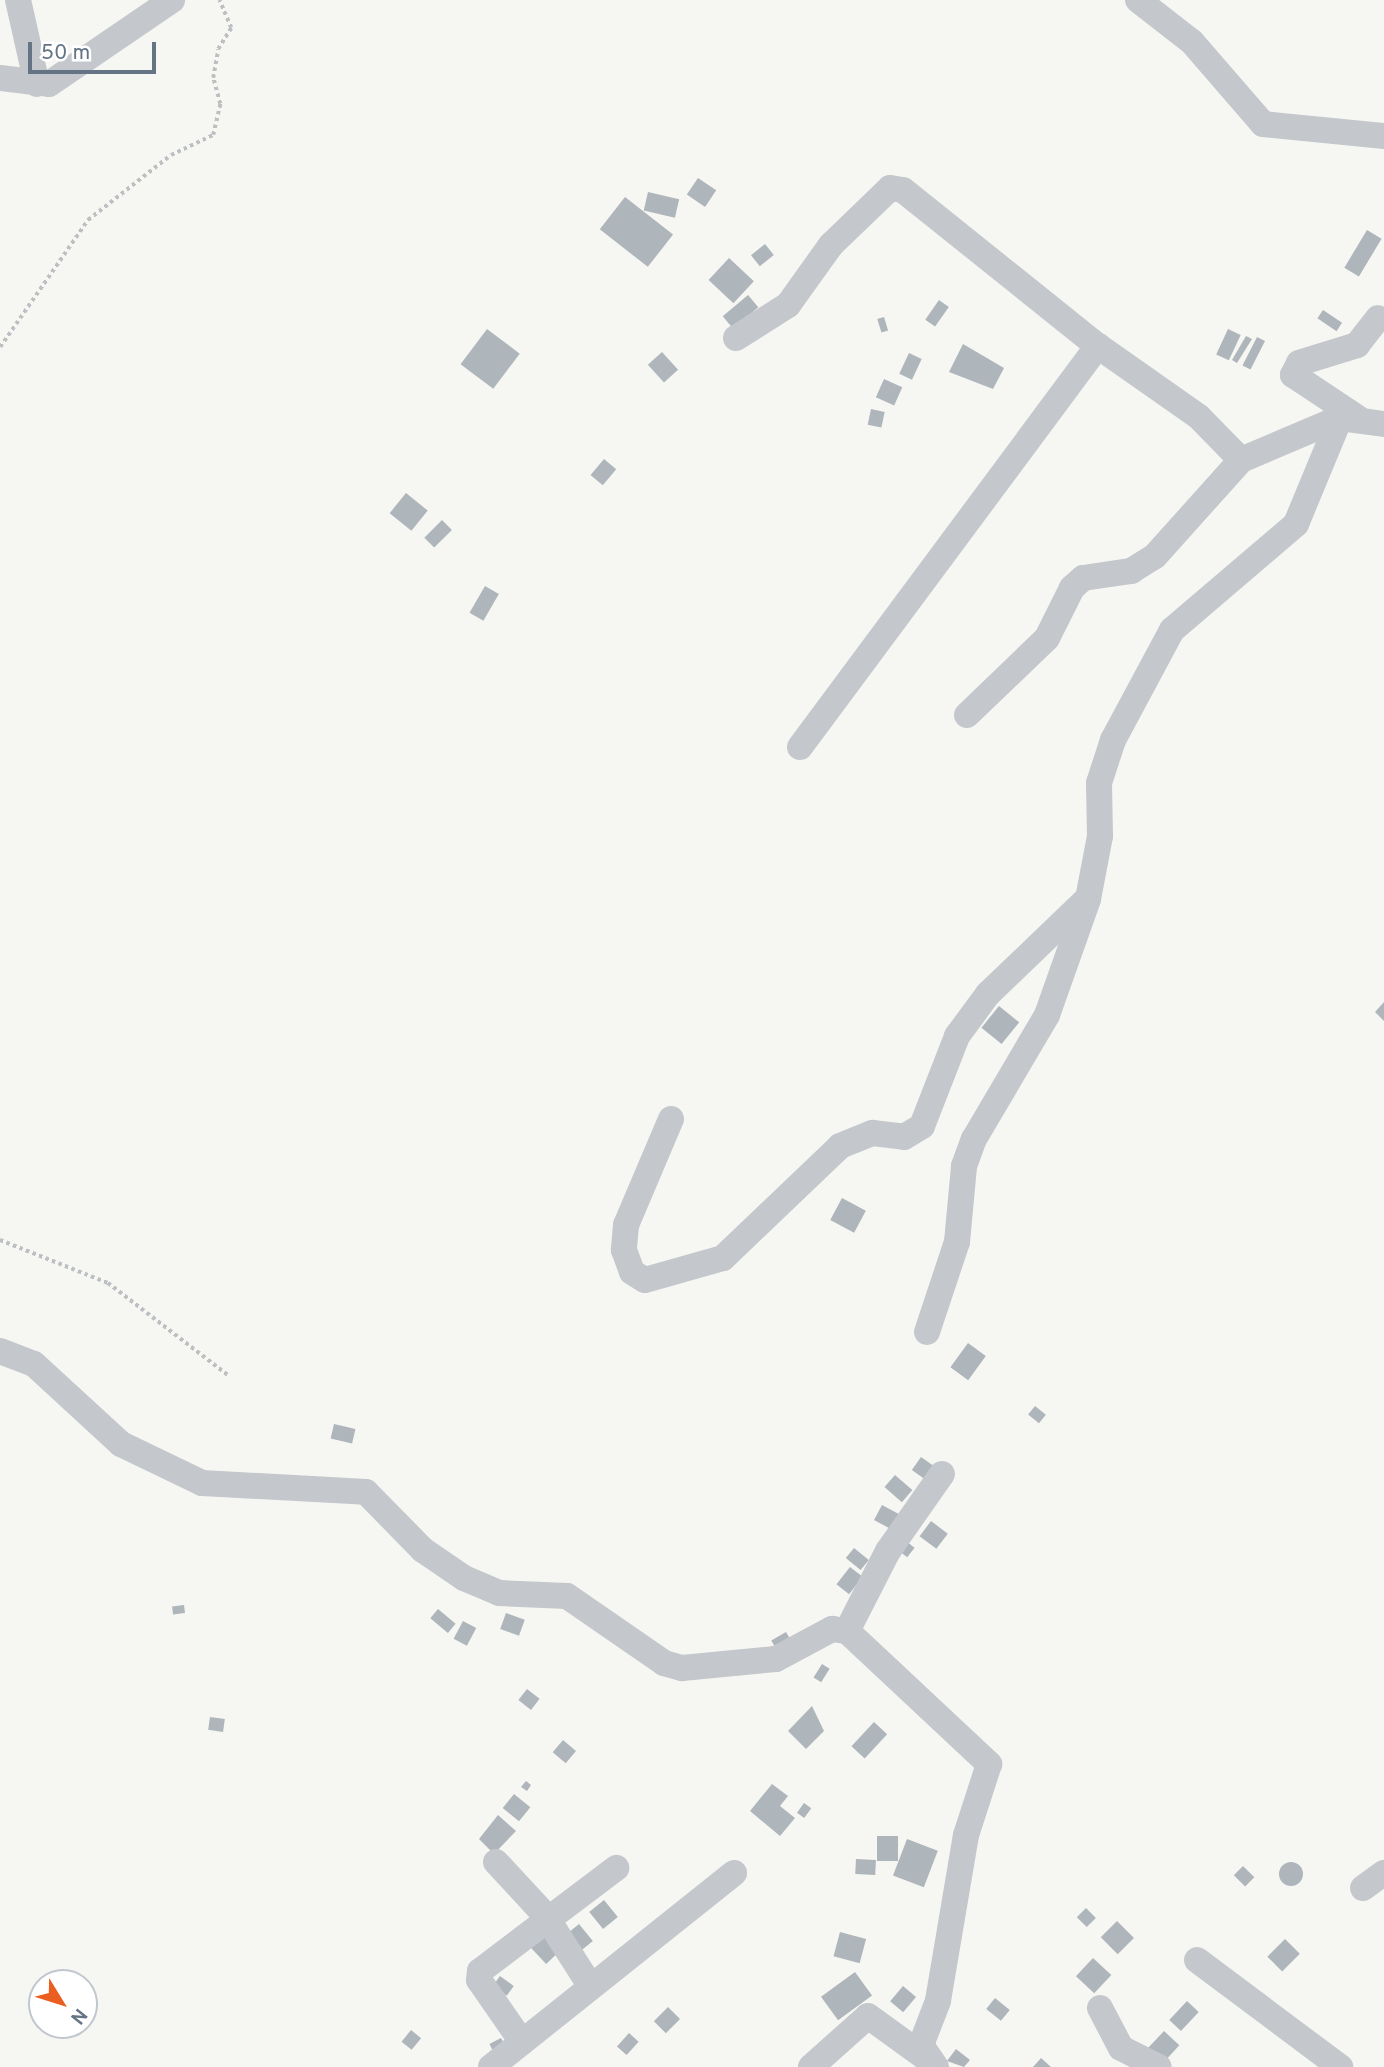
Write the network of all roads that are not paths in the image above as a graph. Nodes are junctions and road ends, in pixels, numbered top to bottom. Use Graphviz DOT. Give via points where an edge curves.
graph roads {
  1 [pos="18,0"];
  2 [pos="172,0"];
  3 [pos="1139,0"];
  4 [pos="0,78"];
  5 [pos="37,84"];
  6 [pos="1384,136"];
  7 [pos="1378,318"];
  8 [pos="736,338"];
  9 [pos="1098,346"];
  10 [pos="1349,418"];
  11 [pos="1384,424"];
  12 [pos="1241,460"];
  13 [pos="967,715"];
  14 [pos="800,747"];
  15 [pos="1088,899"];
  16 [pos="671,1119"];
  17 [pos="927,1332"];
  18 [pos="0,1352"];
  19 [pos="942,1474"];
  20 [pos="847,1631"];
  21 [pos="496,1862"];
  22 [pos="616,1868"];
  23 [pos="734,1873"];
  24 [pos="545,1916"];
  25 [pos="1197,1960"];
  26 [pos="591,1987"];
  27 [pos="1100,2008"];
  28 [pos="522,2042"];
  29 [pos="931,2062"];
  30 [pos="491,2067"];
  31 [pos="811,2067"];
  32 [pos="1159,2067"];
  33 [pos="1340,2067"];
  1 -- 5 [label="street"];
  2 -- 5 [label="street" via="49,84"];
  3 -- 6 [label="street" via="1192,42 1262,124"];
  4 -- 5 [label="street"];
  7 -- 10 [label="street" via="1357,345 1299,363 1293,375"];
  8 -- 9 [label="street" via="789,305 831,245 890,188 903,190"];
  9 -- 12 [label="street" via="1199,417"];
  9 -- 14 [label="street"];
  10 -- 11 [label="street"];
  10 -- 12 [label="street"];
  10 -- 15 [label="street" via="1296,524 1172,630 1146,670 1099,783 1100,836"];
  12 -- 13 [label="street" via="1155,556 1130,571 1083,578 1072,588 1047,638"];
  15 -- 16 [label="street" via="988,995 957,1036 922,1126 904,1137 873,1133 840,1146 723,1258 645,1280 632,1272 624,1250 626,1224"];
  15 -- 17 [label="street" via="1047,1015 974,1139 964,1166 957,1242"];
  18 -- 20 [label="street" via="34,1364 121,1444 202,1483 255,1490 366,1492 423,1550 464,1578 499,1593 568,1596 664,1663 682,1668 776,1659 832,1629"];
  19 -- 20 [label="street" via="888,1550"];
  20 -- 29 [label="street" via="989,1764 966,1835 938,2001 925,2026"];
  21 -- 24 [label="street"];
  22 -- 24 [label="street"];
  23 -- 26 [label="street"];
  24 -- 26 [label="street"];
  24 -- 28 [label="street" via="480,1971 479,1980"];
  25 -- 33 [label="street"];
  26 -- 28 [label="street"];
  27 -- 32 [label="street" via="1121,2048"];
  28 -- 30 [label="street"];
  29 -- 31 [label="street" via="867,2017"];
}
